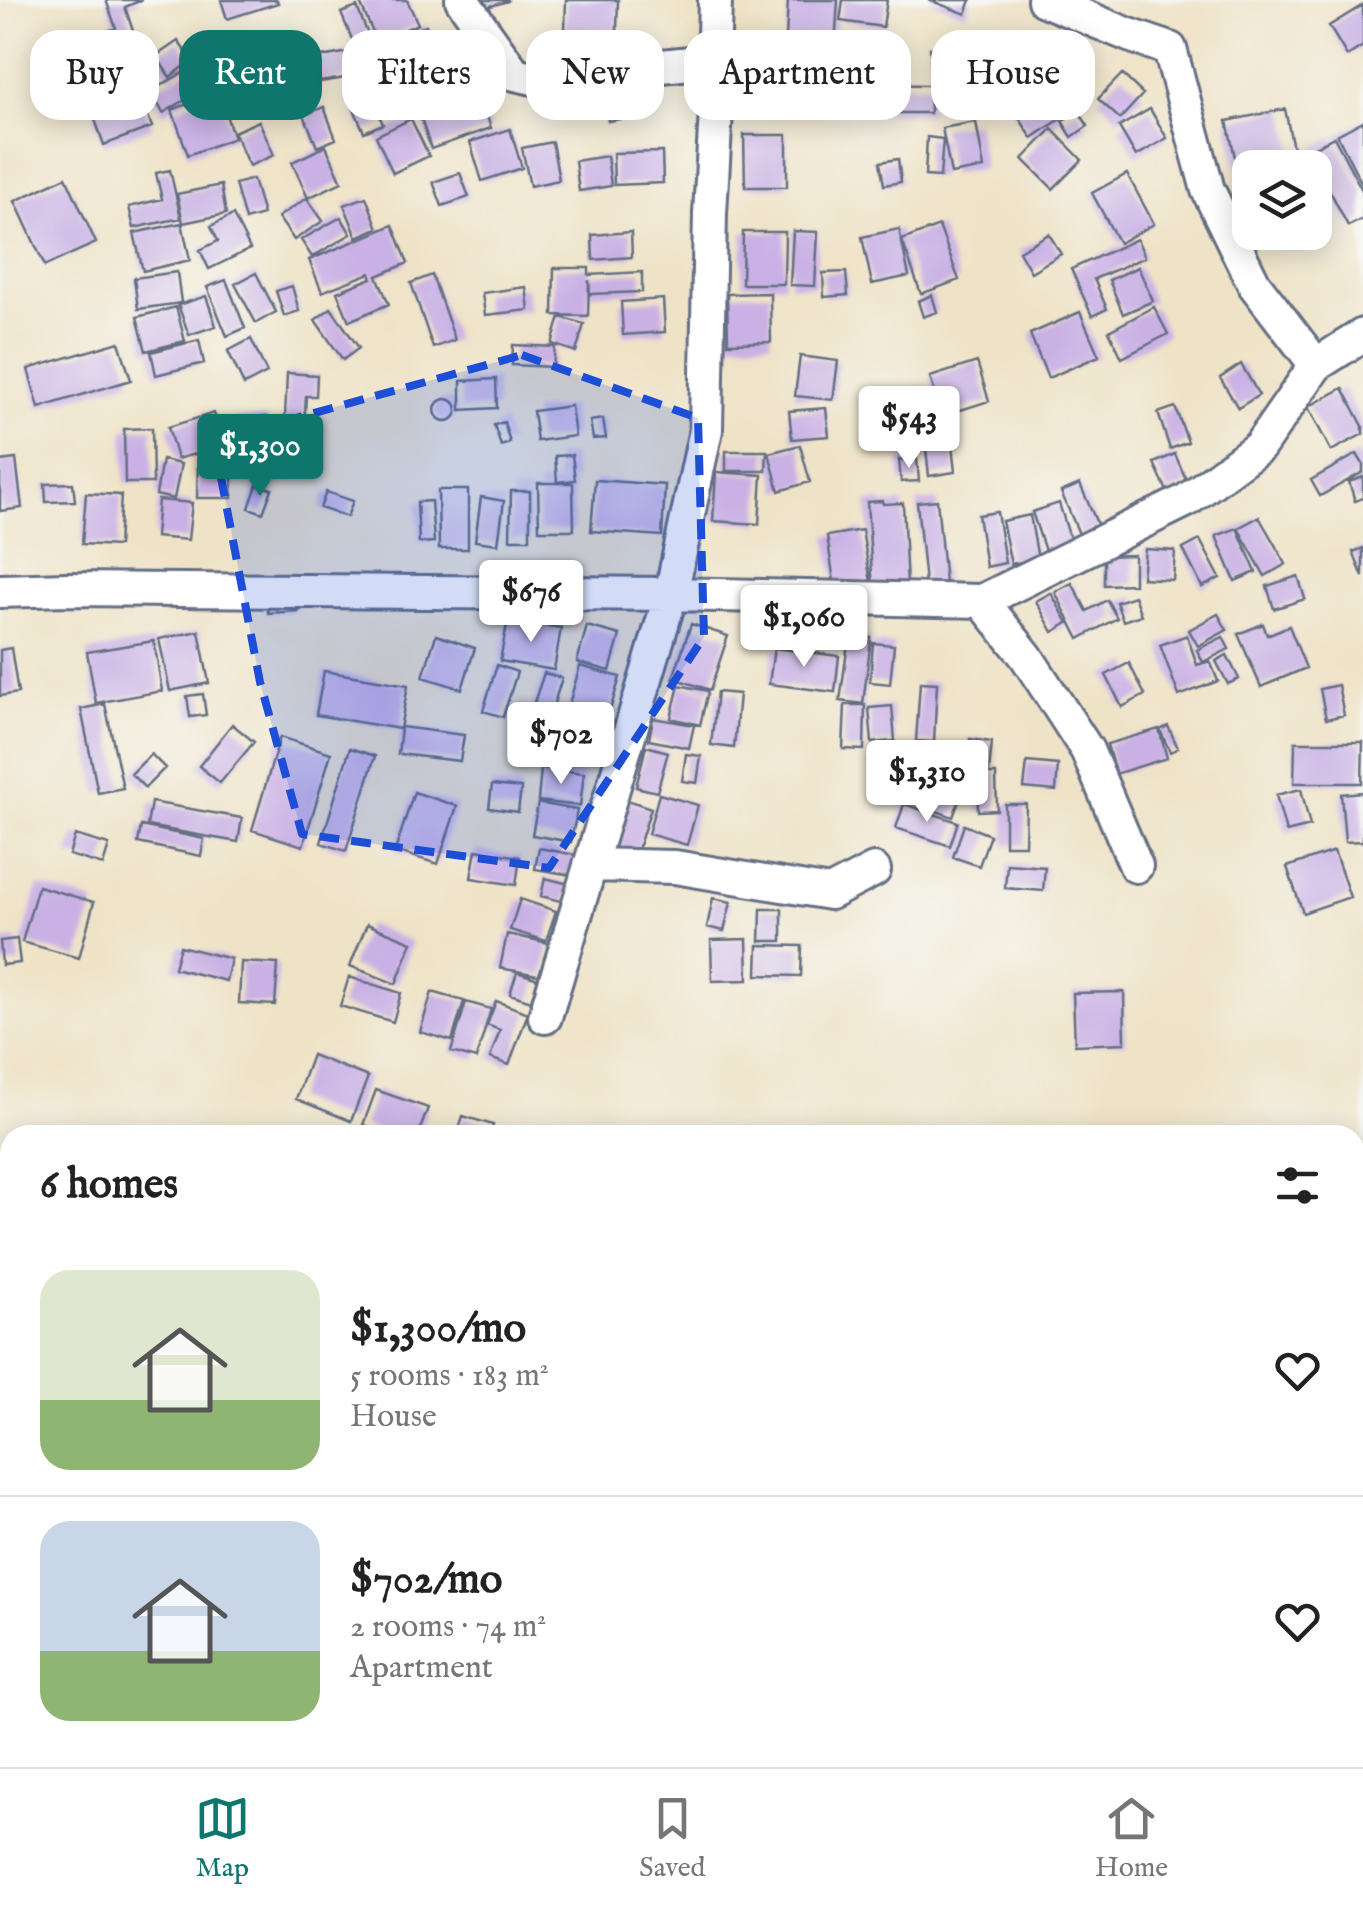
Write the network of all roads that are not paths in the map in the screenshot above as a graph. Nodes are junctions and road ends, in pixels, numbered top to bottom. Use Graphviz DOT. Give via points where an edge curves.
graph roads {
  1 [pos="462,0"];
  2 [pos="715,0"];
  3 [pos="1044,0"];
  4 [pos="714,30"];
  5 [pos="684,64"];
  6 [pos="715,120"];
  7 [pos="1363,335"];
  8 [pos="1316,366"];
  9 [pos="0,591"];
  10 [pos="671,594"];
  11 [pos="982,601"];
  12 [pos="590,866"];
  13 [pos="1136,866"];
  14 [pos="874,870"];
  15 [pos="545,1017"];
  1 -- 5 [label="street" via="515,74 537,79"];
  2 -- 4 [label="street"];
  3 -- 8 [label="street" via="1170,50 1208,190 1254,284"];
  6 -- 10 [label="street" via="706,430"];
  7 -- 8 [label="street"];
  8 -- 11 [label="street" via="1259,447 1187,500"];
  9 -- 10 [label="street"];
  10 -- 11 [label="street"];
  10 -- 12 [label="street"];
  11 -- 13 [label="street" via="1087,750"];
  12 -- 14 [label="street" via="675,868 830,893"];
  12 -- 15 [label="street"];
}
